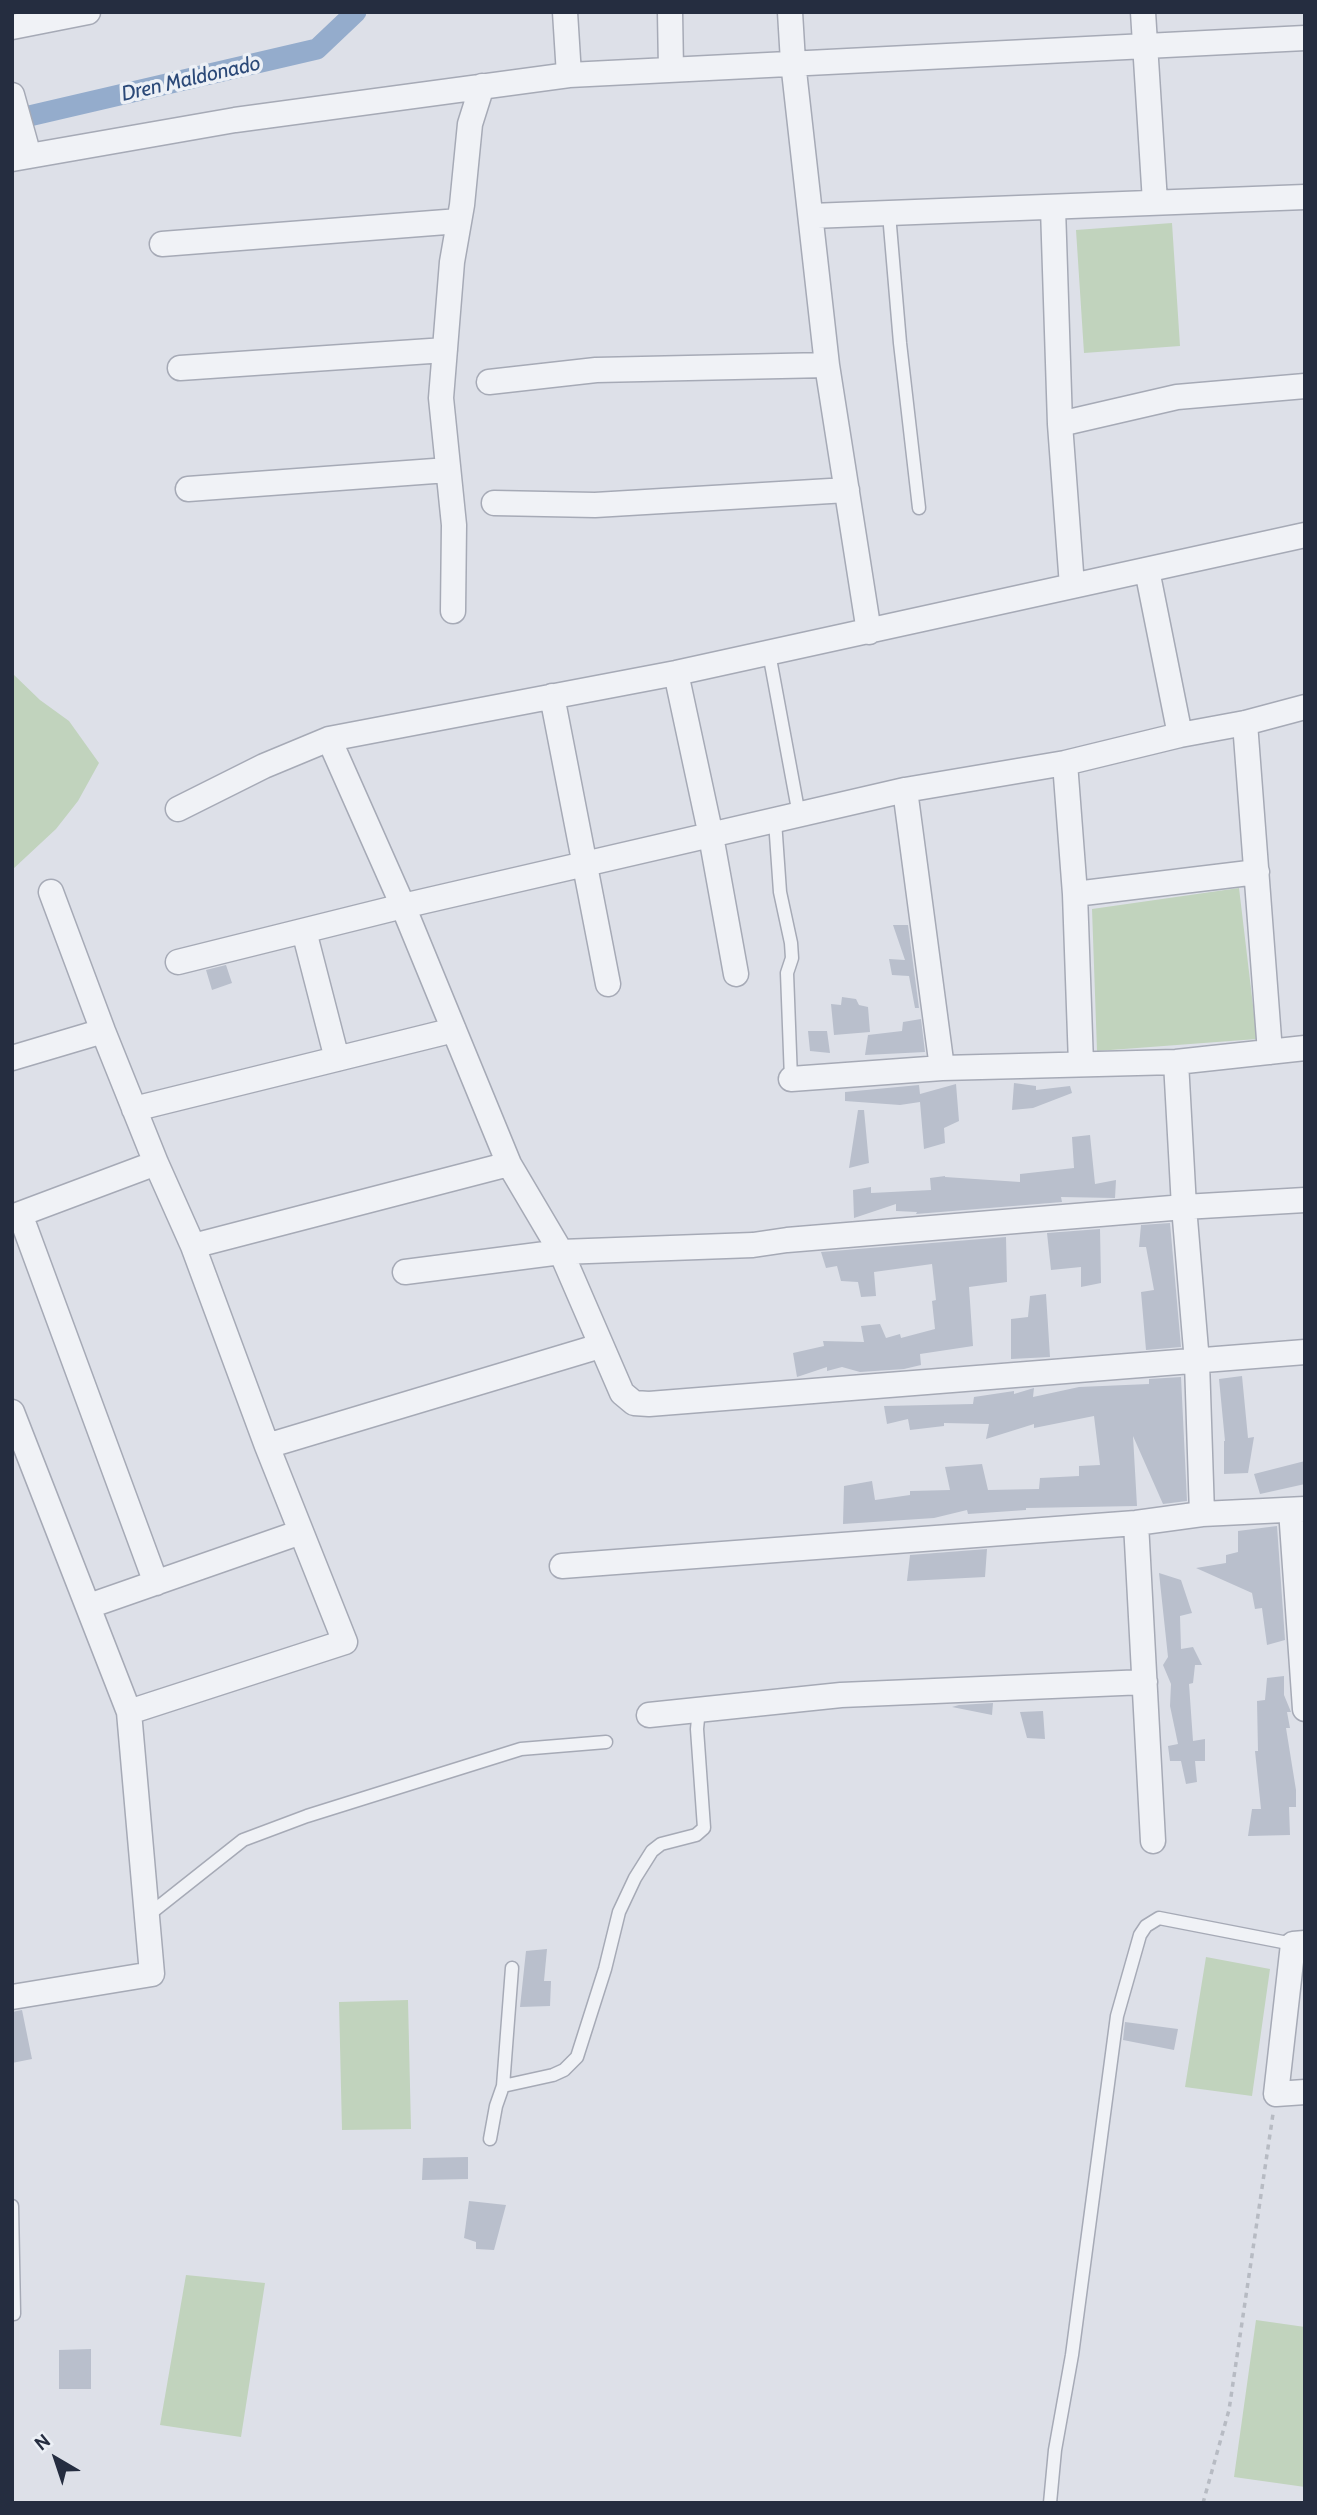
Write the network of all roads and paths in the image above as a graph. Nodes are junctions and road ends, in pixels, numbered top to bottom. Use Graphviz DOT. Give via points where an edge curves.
graph roads {
  1 [pos="88,12"];
  2 [pos="565,12"];
  3 [pos="670,12"];
  4 [pos="790,12"];
  5 [pos="1143,12"];
  6 [pos="12,27"];
  7 [pos="1305,38"];
  8 [pos="1145,44"];
  9 [pos="793,62"];
  10 [pos="671,70"];
  11 [pos="569,75"];
  12 [pos="482,86"];
  13 [pos="12,94"];
  14 [pos="21,158"];
  15 [pos="1305,197"];
  16 [pos="1155,202"];
  17 [pos="1053,208"];
  18 [pos="889,214"];
  19 [pos="811,216"];
  20 [pos="459,221"];
  21 [pos="162,244"];
  22 [pos="445,350"];
  23 [pos="827,365"];
  24 [pos="180,368"];
  25 [pos="489,382"];
  26 [pos="1305,386"];
  27 [pos="1059,424"];
  28 [pos="448,470"];
  29 [pos="188,489"];
  30 [pos="847,491"];
  31 [pos="494,503"];
  32 [pos="919,508"];
  33 [pos="1305,535"];
  34 [pos="1147,570"];
  35 [pos="1072,586"];
  36 [pos="453,611"];
  37 [pos="869,632"];
  38 [pos="769,653"];
  39 [pos="676,673"];
  40 [pos="552,696"];
  41 [pos="1305,707"];
  42 [pos="1245,723"];
  43 [pos="1180,734"];
  44 [pos="329,739"];
  45 [pos="1065,763"];
  46 [pos="905,790"];
  47 [pos="178,809"];
  48 [pos="799,815"];
  49 [pos="775,821"];
  50 [pos="711,836"];
  51 [pos="585,865"];
  52 [pos="1256,872"];
  53 [pos="51,892"];
  54 [pos="1075,894"];
  55 [pos="403,906"];
  56 [pos="304,931"];
  57 [pos="178,962"];
  58 [pos="736,974"];
  59 [pos="608,984"];
  60 [pos="454,1030"];
  61 [pos="103,1031"];
  62 [pos="1305,1048"];
  63 [pos="1270,1052"];
  64 [pos="12,1059"];
  65 [pos="337,1059"];
  66 [pos="1176,1062"];
  67 [pos="1081,1064"];
  68 [pos="942,1069"];
  69 [pos="791,1079"];
  70 [pos="134,1109"];
  71 [pos="156,1163"];
  72 [pos="509,1164"];
  73 [pos="1305,1200"];
  74 [pos="1184,1207"];
  75 [pos="16,1216"];
  76 [pos="193,1246"];
  77 [pos="561,1252"];
  78 [pos="405,1272"];
  79 [pos="600,1346"];
  80 [pos="1305,1352"];
  81 [pos="1197,1362"];
  82 [pos="12,1412"];
  83 [pos="267,1446"];
  84 [pos="1298,1509"];
  85 [pos="1202,1514"];
  86 [pos="1136,1523"];
  87 [pos="301,1532"];
  88 [pos="562,1566"];
  89 [pos="156,1583"];
  90 [pos="89,1606"];
  91 [pos="1145,1682"];
  92 [pos="699,1709"];
  93 [pos="1305,1709"];
  94 [pos="129,1712"];
  95 [pos="649,1715"];
  96 [pos="606,1742"];
  97 [pos="1153,1841"];
  98 [pos="147,1917"];
  99 [pos="1299,1944"];
  100 [pos="512,1968"];
  101 [pos="12,1997"];
  102 [pos="503,2085"];
  103 [pos="1305,2092"];
  104 [pos="1276,2094"];
  105 [pos="490,2139"];
  106 [pos="12,2206"];
  107 [pos="12,2314"];
  108 [pos="1051,2503"];
  109 [pos="1203,2503"];
  1 -- 6 [label="street"];
  2 -- 11 [label="street"];
  3 -- 10 [label="street"];
  4 -- 9 [label="street"];
  5 -- 8 [label="street"];
  7 -- 8 [label="street"];
  8 -- 9 [label="street"];
  8 -- 16 [label="street"];
  9 -- 10 [label="street"];
  9 -- 19 [label="street"];
  10 -- 11 [label="street"];
  11 -- 12 [label="street"];
  12 -- 14 [label="street" via="235,120"];
  12 -- 20 [label="street" via="470,124"];
  13 -- 14 [label="street"];
  15 -- 16 [label="street"];
  16 -- 17 [label="street"];
  17 -- 18 [label="street"];
  17 -- 27 [label="street"];
  18 -- 19 [label="street"];
  18 -- 32 [label="lane"];
  19 -- 23 [label="street"];
  20 -- 21 [label="street"];
  20 -- 22 [label="street"];
  22 -- 24 [label="street"];
  22 -- 28 [label="street" via="441,398"];
  23 -- 25 [label="street" via="596,370"];
  23 -- 30 [label="street"];
  26 -- 27 [label="street" via="1177,397"];
  27 -- 35 [label="street"];
  28 -- 29 [label="street"];
  28 -- 36 [label="street" via="454,525"];
  30 -- 31 [label="street" via="595,505"];
  30 -- 37 [label="street"];
  33 -- 34 [label="street"];
  34 -- 35 [label="street"];
  34 -- 43 [label="street"];
  35 -- 37 [label="street"];
  37 -- 38 [label="street"];
  38 -- 39 [label="street"];
  38 -- 48 [label="lane"];
  39 -- 40 [label="street"];
  39 -- 50 [label="street"];
  40 -- 44 [label="street"];
  40 -- 51 [label="street"];
  41 -- 42 [label="street"];
  42 -- 43 [label="street"];
  42 -- 52 [label="street"];
  43 -- 45 [label="street"];
  44 -- 47 [label="street"];
  44 -- 55 [label="street"];
  45 -- 46 [label="street"];
  45 -- 54 [label="street"];
  46 -- 48 [label="street"];
  46 -- 68 [label="street"];
  48 -- 49 [label="street"];
  49 -- 50 [label="street"];
  49 -- 69 [label="lane" via="780,892 792,958 786,973"];
  50 -- 51 [label="street"];
  50 -- 58 [label="street"];
  51 -- 55 [label="street"];
  51 -- 59 [label="street"];
  52 -- 54 [label="street"];
  52 -- 63 [label="street"];
  53 -- 61 [label="street"];
  54 -- 67 [label="street"];
  55 -- 56 [label="street"];
  55 -- 60 [label="street"];
  56 -- 57 [label="street"];
  56 -- 65 [label="street"];
  60 -- 65 [label="street"];
  60 -- 72 [label="street"];
  61 -- 64 [label="street"];
  61 -- 70 [label="street"];
  62 -- 63 [label="street"];
  63 -- 66 [label="street"];
  65 -- 70 [label="street"];
  66 -- 67 [label="street"];
  66 -- 74 [label="street"];
  67 -- 68 [label="street"];
  68 -- 69 [label="street"];
  70 -- 71 [label="street"];
  71 -- 75 [label="street"];
  71 -- 76 [label="street"];
  72 -- 76 [label="street"];
  72 -- 77 [label="street"];
  73 -- 74 [label="street"];
  74 -- 77 [label="street" via="753,1245"];
  74 -- 81 [label="street"];
  75 -- 89 [label="street"];
  76 -- 83 [label="street"];
  77 -- 78 [label="street"];
  77 -- 79 [label="street"];
  79 -- 81 [label="street" via="622,1393 635,1403 649,1404"];
  79 -- 83 [label="street"];
  80 -- 81 [label="street"];
  81 -- 85 [label="street"];
  82 -- 90 [label="street"];
  83 -- 87 [label="street"];
  84 -- 85 [label="street"];
  84 -- 93 [label="street"];
  85 -- 86 [label="street"];
  86 -- 88 [label="street"];
  86 -- 91 [label="street"];
  87 -- 89 [label="street"];
  87 -- 94 [label="street" via="345,1642"];
  89 -- 90 [label="street"];
  90 -- 94 [label="street"];
  91 -- 92 [label="street" via="841,1695"];
  91 -- 97 [label="street"];
  92 -- 95 [label="street"];
  92 -- 102 [label="lane" via="704,1828 696,1835 661,1844 635,1878 619,1912 577,2057 553,2075"];
  94 -- 98 [label="street"];
  96 -- 98 [label="lane" via="521,1749 243,1840"];
  98 -- 101 [label="street" via="152,1974"];
  99 -- 104 [label="street"];
  99 -- 108 [label="lane" via="1159,1918 1140,1935 1117,2016"];
  100 -- 102 [label="lane"];
  102 -- 105 [label="lane"];
  103 -- 104 [label="street"];
  104 -- 109 [label="path" via="1229,2410"];
  106 -- 107 [label="lane"];
}
